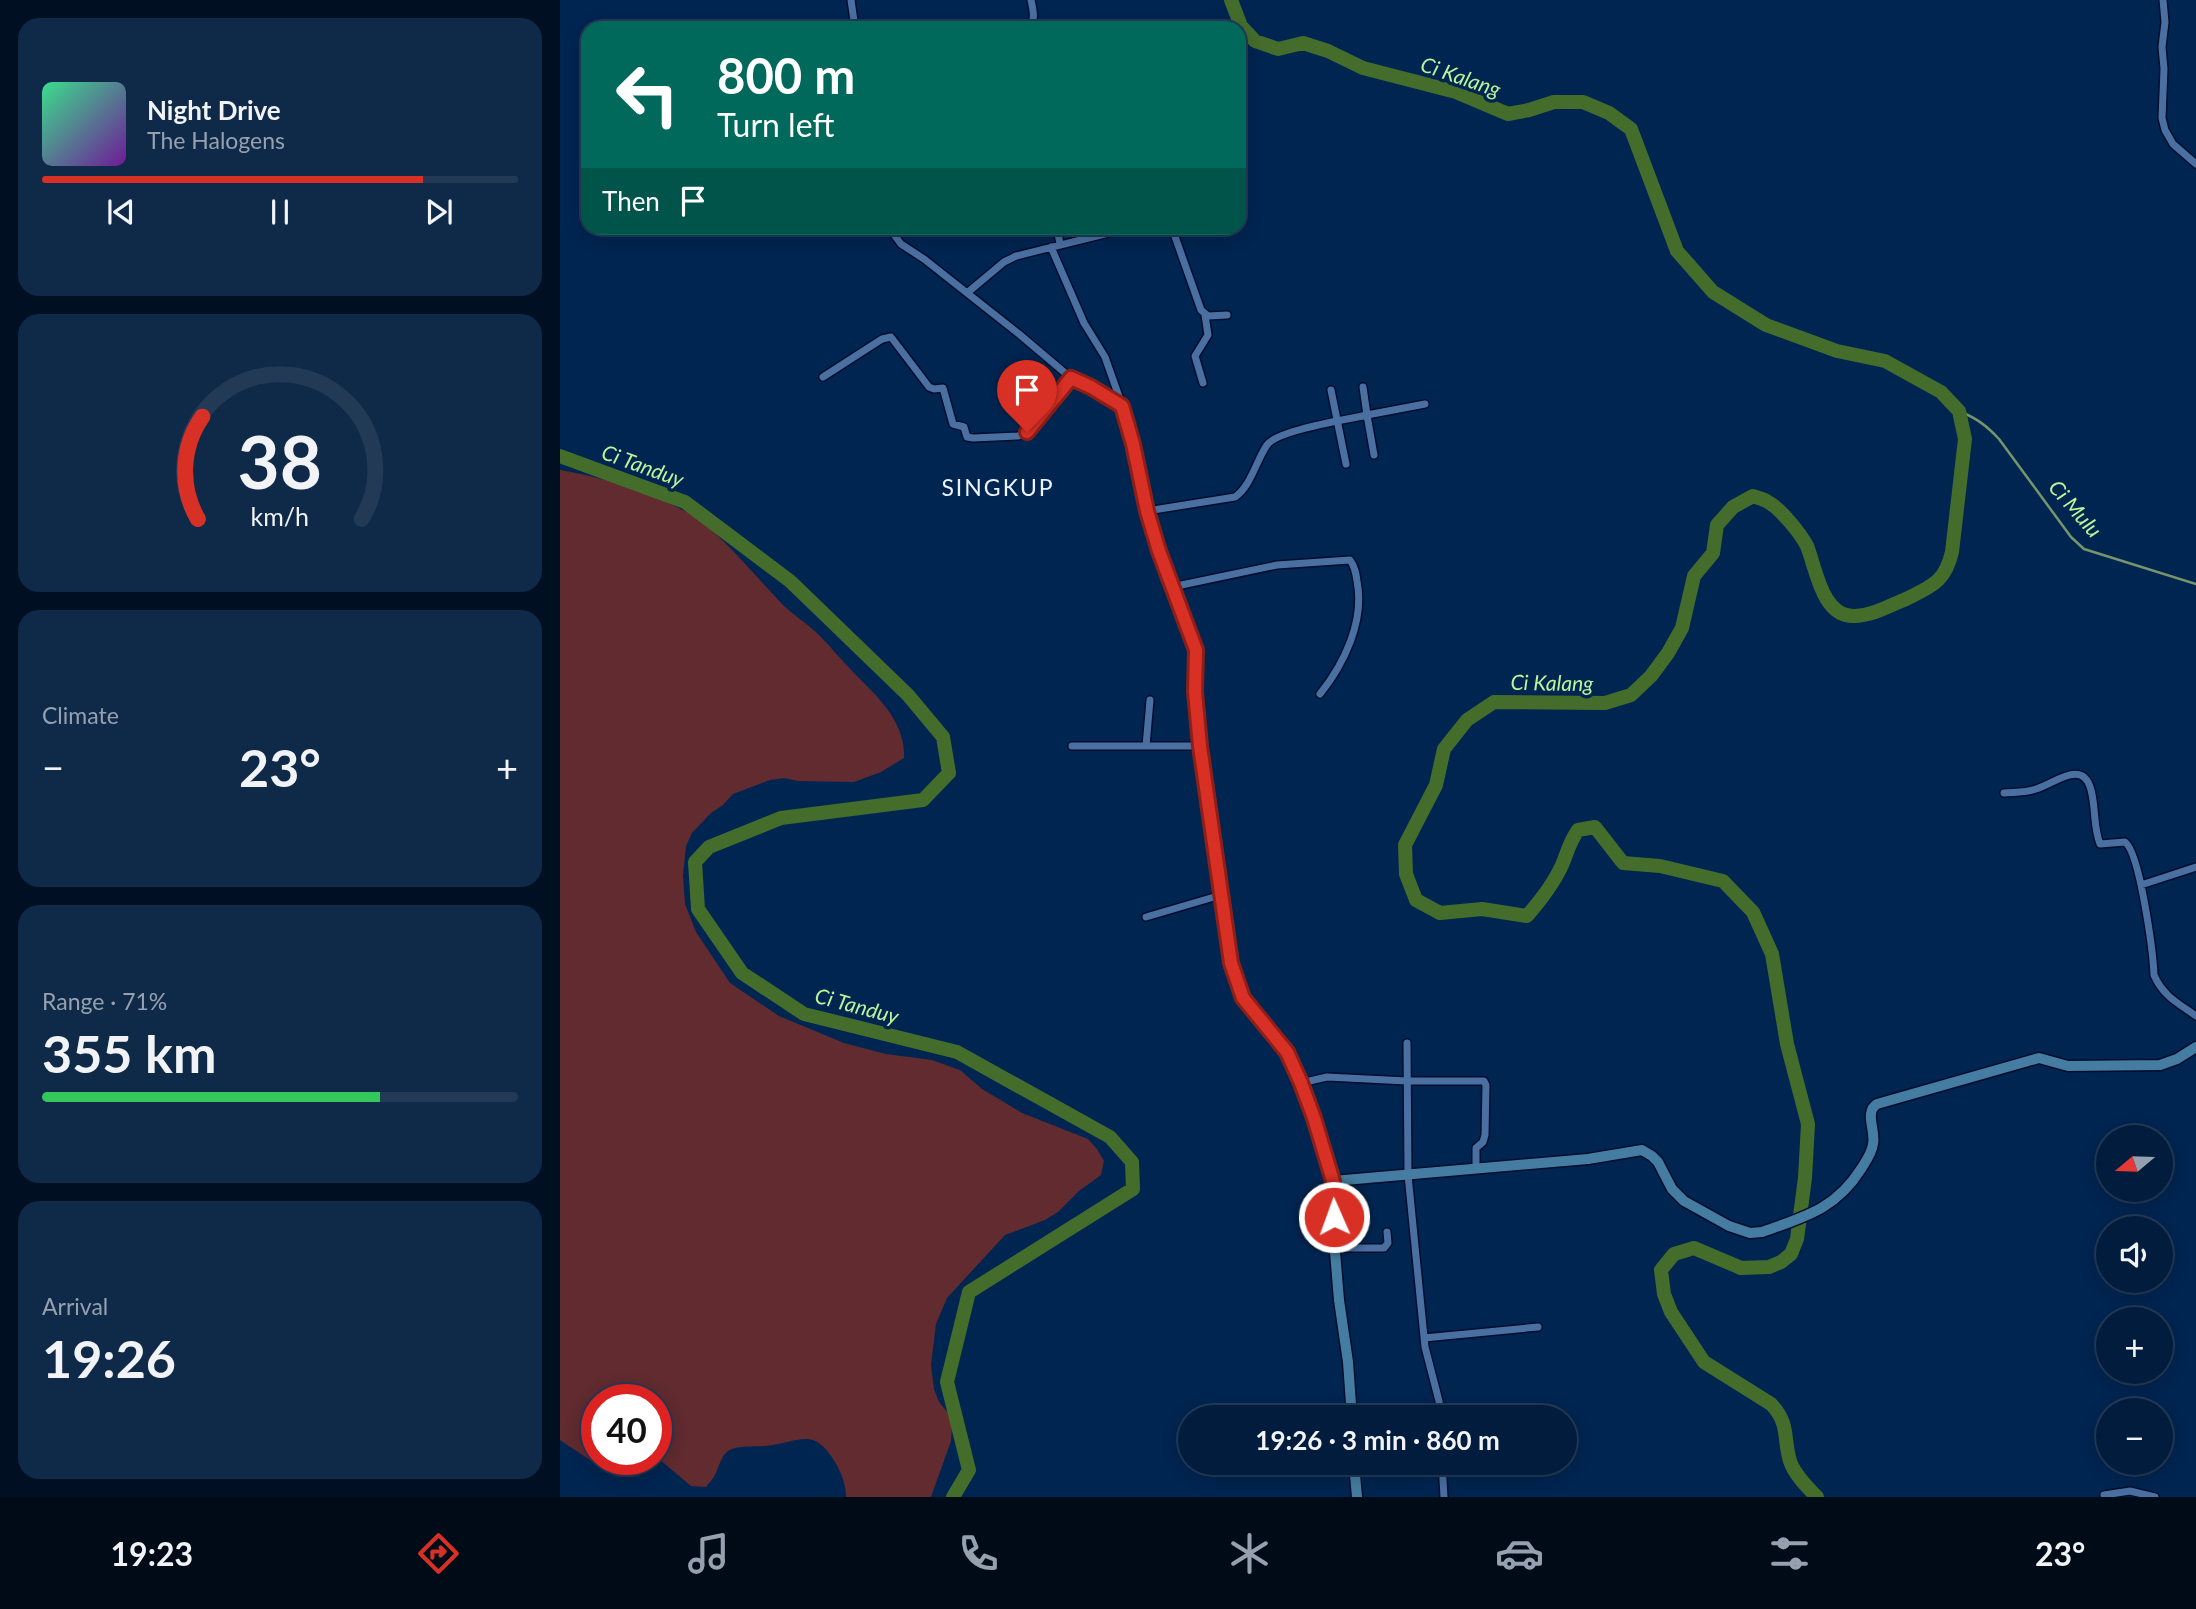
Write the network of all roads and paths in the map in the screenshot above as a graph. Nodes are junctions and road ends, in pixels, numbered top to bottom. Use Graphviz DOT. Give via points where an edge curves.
graph roads {
  1 [pos="851,0"];
  2 [pos="1031,0"];
  3 [pos="2162,0"];
  4 [pos="854,21"];
  5 [pos="1033,21"];
  6 [pos="2196,164"];
  7 [pos="894,235"];
  8 [pos="1058,235"];
  9 [pos="1099,235"];
  10 [pos="1174,235"];
  11 [pos="1060,244"];
  12 [pos="1051,247"];
  13 [pos="967,293"];
  14 [pos="1205,315"];
  15 [pos="1227,315"];
  16 [pos="823,377"];
  17 [pos="1071,378"];
  18 [pos="1203,383"];
  19 [pos="1363,387"];
  20 [pos="1331,390"];
  21 [pos="1426,404"];
  22 [pos="1122,406"];
  23 [pos="1367,415"];
  24 [pos="1337,422"];
  25 [pos="1374,455"];
  26 [pos="1346,464"];
  27 [pos="1147,511"];
  28 [pos="1172,587"];
  29 [pos="1320,694"];
  30 [pos="1150,700"];
  31 [pos="1072,746"];
  32 [pos="1146,746"];
  33 [pos="1200,746"];
  34 [pos="2004,793"];
  35 [pos="2196,867"];
  36 [pos="2141,885"];
  37 [pos="1221,895"];
  38 [pos="1146,917"];
  39 [pos="2196,1016"];
  40 [pos="1406,1043"];
  41 [pos="2196,1046"];
  42 [pos="1407,1081"];
  43 [pos="1301,1083"];
  44 [pos="1476,1169"];
  45 [pos="1408,1175"];
  46 [pos="1333,1181"];
  47 [pos="1387,1232"];
  48 [pos="1335,1248"];
  49 [pos="1538,1327"];
  50 [pos="1424,1338"];
  51 [pos="1351,1405"];
  52 [pos="1438,1405"];
  53 [pos="1355,1475"];
  54 [pos="1443,1475"];
  55 [pos="2104,1496"];
  56 [pos="1357,1497"];
  57 [pos="1444,1497"];
  58 [pos="2155,1497"];
  1 -- 4 [label="street"];
  2 -- 5 [label="street"];
  3 -- 6 [label="street" via="2162,118 2173,144"];
  7 -- 13 [label="street"];
  8 -- 11 [label="street"];
  9 -- 11 [label="street"];
  10 -- 14 [label="street"];
  11 -- 12 [label="street"];
  12 -- 13 [label="street" via="1010,258"];
  12 -- 22 [label="street" via="1084,323 1105,357"];
  13 -- 17 [label="street"];
  14 -- 15 [label="street"];
  14 -- 18 [label="street" via="1208,335 1195,356"];
  16 -- 17 [label="street" via="891,337 929,387 943,388 953,424 964,427 972,438 1027,432"];
  17 -- 22 [label="street"];
  19 -- 23 [label="street"];
  20 -- 24 [label="street"];
  21 -- 23 [label="street"];
  22 -- 27 [label="street"];
  23 -- 24 [label="street"];
  23 -- 25 [label="street"];
  24 -- 26 [label="street"];
  24 -- 27 [label="street" via="1272,440 1235,497"];
  27 -- 28 [label="street"];
  28 -- 29 [label="street" via="1278,565 1350,561 1359,610 1342,661"];
  28 -- 33 [label="street" via="1196,650"];
  30 -- 32 [label="street"];
  31 -- 32 [label="street"];
  32 -- 33 [label="street"];
  33 -- 37 [label="street"];
  34 -- 36 [label="street" via="2032,791 2067,775 2081,776 2090,785 2099,841 2103,845 2128,843"];
  35 -- 36 [label="street"];
  36 -- 39 [label="street" via="2154,975 2174,1002"];
  37 -- 38 [label="street"];
  37 -- 43 [label="street" via="1238,985 1251,1010 1287,1052"];
  40 -- 42 [label="street"];
  41 -- 44 [label="street" via="2160,1065 2081,1067 2034,1058 1877,1104 1870,1112 1874,1140 1870,1153 1839,1197 1762,1232 1729,1226 1684,1201 1658,1162 1642,1150"];
  42 -- 43 [label="street" via="1327,1077"];
  42 -- 44 [label="street" via="1486,1082 1485,1135 1476,1148"];
  42 -- 45 [label="street"];
  43 -- 46 [label="street"];
  44 -- 45 [label="street"];
  45 -- 46 [label="street"];
  45 -- 50 [label="street"];
  46 -- 48 [label="street"];
  47 -- 48 [label="street" via="1384,1248"];
  48 -- 51 [label="street"];
  49 -- 50 [label="street"];
  50 -- 52 [label="street"];
  53 -- 56 [label="street"];
  54 -- 57 [label="street"];
  55 -- 58 [label="street" via="2130,1492"];
}
